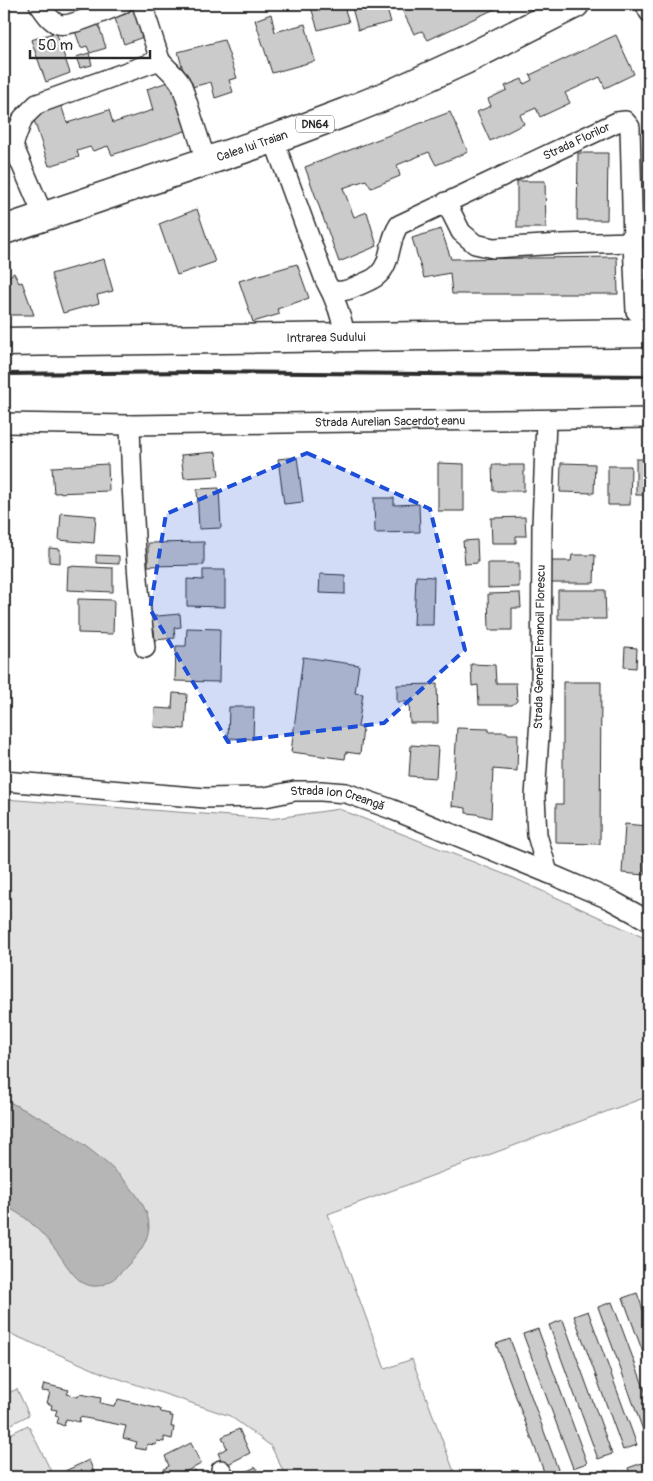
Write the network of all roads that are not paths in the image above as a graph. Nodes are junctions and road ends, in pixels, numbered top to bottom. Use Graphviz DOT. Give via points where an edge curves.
graph roads {
  1 [pos="39,4"];
  2 [pos="122,4"];
  3 [pos="142,4"];
  4 [pos="645,4"];
  5 [pos="557,8"];
  6 [pos="649,12"];
  7 [pos="160,60"];
  8 [pos="4,128"];
  9 [pos="273,138"];
  10 [pos="13,145"];
  11 [pos="206,161"];
  12 [pos="446,202"];
  13 [pos="640,210"];
  14 [pos="44,217"];
  15 [pos="4,230"];
  16 [pos="633,242"];
  17 [pos="331,290"];
  18 [pos="643,322"];
  19 [pos="345,337"];
  20 [pos="4,342"];
  21 [pos="649,418"];
  22 [pos="546,420"];
  23 [pos="4,423"];
  24 [pos="130,425"];
  25 [pos="145,648"];
  26 [pos="4,781"];
  27 [pos="548,873"];
  28 [pos="649,921"];
  1 -- 2 [label="street" via="50,19 65,25"];
  3 -- 7 [label="street"];
  4 -- 6 [label="street"];
  5 -- 9 [label="street, Calea lui Traian / DN64" via="473,56 402,89"];
  7 -- 10 [label="street" via="37,104 23,118"];
  7 -- 11 [label="street" via="179,79"];
  8 -- 10 [label="street"];
  9 -- 11 [label="street, Calea lui Traian / DN64"];
  9 -- 17 [label="street"];
  10 -- 14 [label="street"];
  11 -- 14 [label="street, Calea lui Traian / DN64"];
  12 -- 13 [label="street, Strada Florilor" via="617,122 626,121 630,127"];
  12 -- 16 [label="street" via="461,232 475,244 493,248"];
  12 -- 17 [label="street, Strada Florilor" via="399,225 384,268 378,276 352,289"];
  13 -- 16 [label="street, Strada Florilor"];
  14 -- 15 [label="street, Calea lui Traian / DN64"];
  16 -- 18 [label="street, Strada Florilor"];
  17 -- 19 [label="street"];
  18 -- 19 [label="street, Intrarea Sudului"];
  19 -- 20 [label="street, Intrarea Sudului"];
  21 -- 22 [label="street, Strada Aurelian Sacerdoțeanu"];
  22 -- 24 [label="street, Strada Aurelian Sacerdoțeanu"];
  22 -- 27 [label="street, Strada General Emanoil Florescu" via="541,704 534,797 537,835"];
  23 -- 24 [label="street, Strada Aurelian Sacerdoțeanu"];
  24 -- 25 [label="street" via="138,584"];
  26 -- 27 [label="street, Strada Ion Creangă" via="205,798 265,797 321,790 346,793"];
  27 -- 28 [label="street, Strada Ion Creangă" via="611,900"];
}
